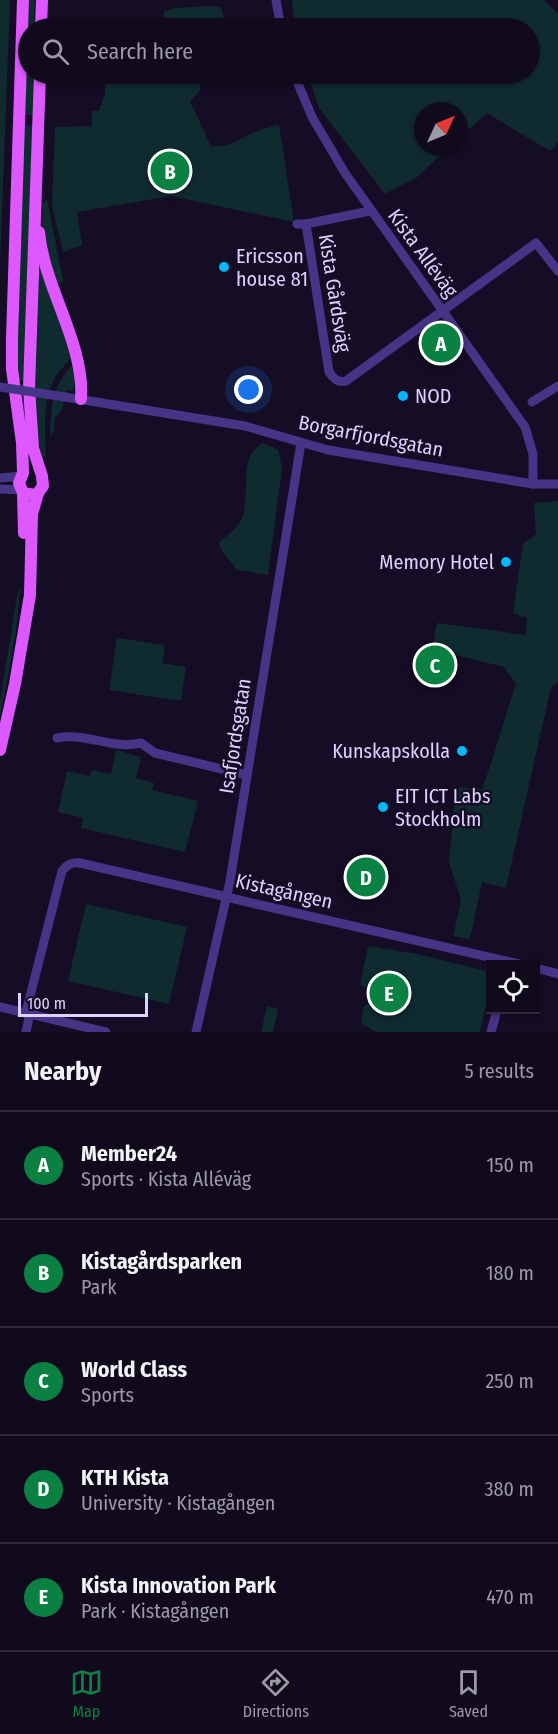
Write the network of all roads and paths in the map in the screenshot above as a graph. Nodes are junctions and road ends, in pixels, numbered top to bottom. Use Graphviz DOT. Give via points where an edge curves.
graph roads {
  1 [pos="23,0"];
  2 [pos="42,0"];
  3 [pos="276,0"];
  4 [pos="23,18"];
  5 [pos="42,18"];
  6 [pos="279,18"];
  7 [pos="21,84"];
  8 [pos="40,84"];
  9 [pos="298,84"];
  10 [pos="20,120"];
  11 [pos="39,121"];
  12 [pos="37,204"];
  13 [pos="370,211"];
  14 [pos="558,271"];
  15 [pos="442,310"];
  16 [pos="558,386"];
  17 [pos="0,387"];
  18 [pos="81,399"];
  19 [pos="532,402"];
  20 [pos="301,444"];
  21 [pos="40,473"];
  22 [pos="22,475"];
  23 [pos="0,478"];
  24 [pos="533,484"];
  25 [pos="558,484"];
  26 [pos="0,489"];
  27 [pos="22,491"];
  28 [pos="38,493"];
  29 [pos="24,624"];
  30 [pos="57,738"];
  31 [pos="0,750"];
  32 [pos="247,775"];
  33 [pos="494,960"];
  34 [pos="540,969"];
  35 [pos="558,974"];
  36 [pos="0,1007"];
  37 [pos="28,1013"];
  38 [pos="496,1014"];
  39 [pos="26,1032"];
  40 [pos="106,1032"];
  41 [pos="196,1032"];
  42 [pos="491,1032"];
  1 -- 4 [label="main road"];
  2 -- 5 [label="main road"];
  3 -- 6 [label="street"];
  7 -- 10 [label="main road"];
  8 -- 11 [label="main road"];
  9 -- 13 [label="street, Kista Alléväg" via="312,117"];
  10 -- 11 [label="main road"];
  10 -- 22 [label="main road" via="12,358"];
  11 -- 12 [label="main road"];
  12 -- 18 [label="main road" via="40,245 80,370"];
  12 -- 21 [label="main road" via="29,388 33,448"];
  13 -- 15 [label="street, Kista Alléväg"];
  13 -- 15 [label="street, Kista Gårdsväg" via="302,224 329,372 336,380 346,381"];
  14 -- 15 [label="street" via="536,243"];
  15 -- 24 [label="street, Kista Alléväg" via="525,427 533,454"];
  16 -- 19 [label="street"];
  17 -- 18 [label="street, Borgarfjordsgatan, bridge"];
  18 -- 20 [label="street, Borgarfjordsgatan" via="245,426"];
  20 -- 24 [label="street, Borgarfjordsgatan"];
  20 -- 32 [label="street, Isafjordsgatan"];
  21 -- 22 [label="main road"];
  21 -- 28 [label="main road" via="43,486"];
  22 -- 23 [label="street"];
  22 -- 27 [label="main road"];
  24 -- 25 [label="street, Borgarfjordsgatan"];
  26 -- 27 [label="street"];
  27 -- 28 [label="main road"];
  27 -- 29 [label="main road"];
  28 -- 29 [label="main road" via="32,514 30,595"];
  29 -- 31 [label="main road"];
  30 -- 32 [label="street" via="71,735 125,746 141,743 155,753"];
  32 -- 41 [label="street, Isafjordsgatan" via="230,881"];
  33 -- 37 [label="street, Kistagången, bridge" via="75,862 62,871"];
  34 -- 35 [label="street"];
  36 -- 37 [label="street"];
  37 -- 39 [label="street"];
  37 -- 40 [label="street"];
  38 -- 42 [label="street"];
}
